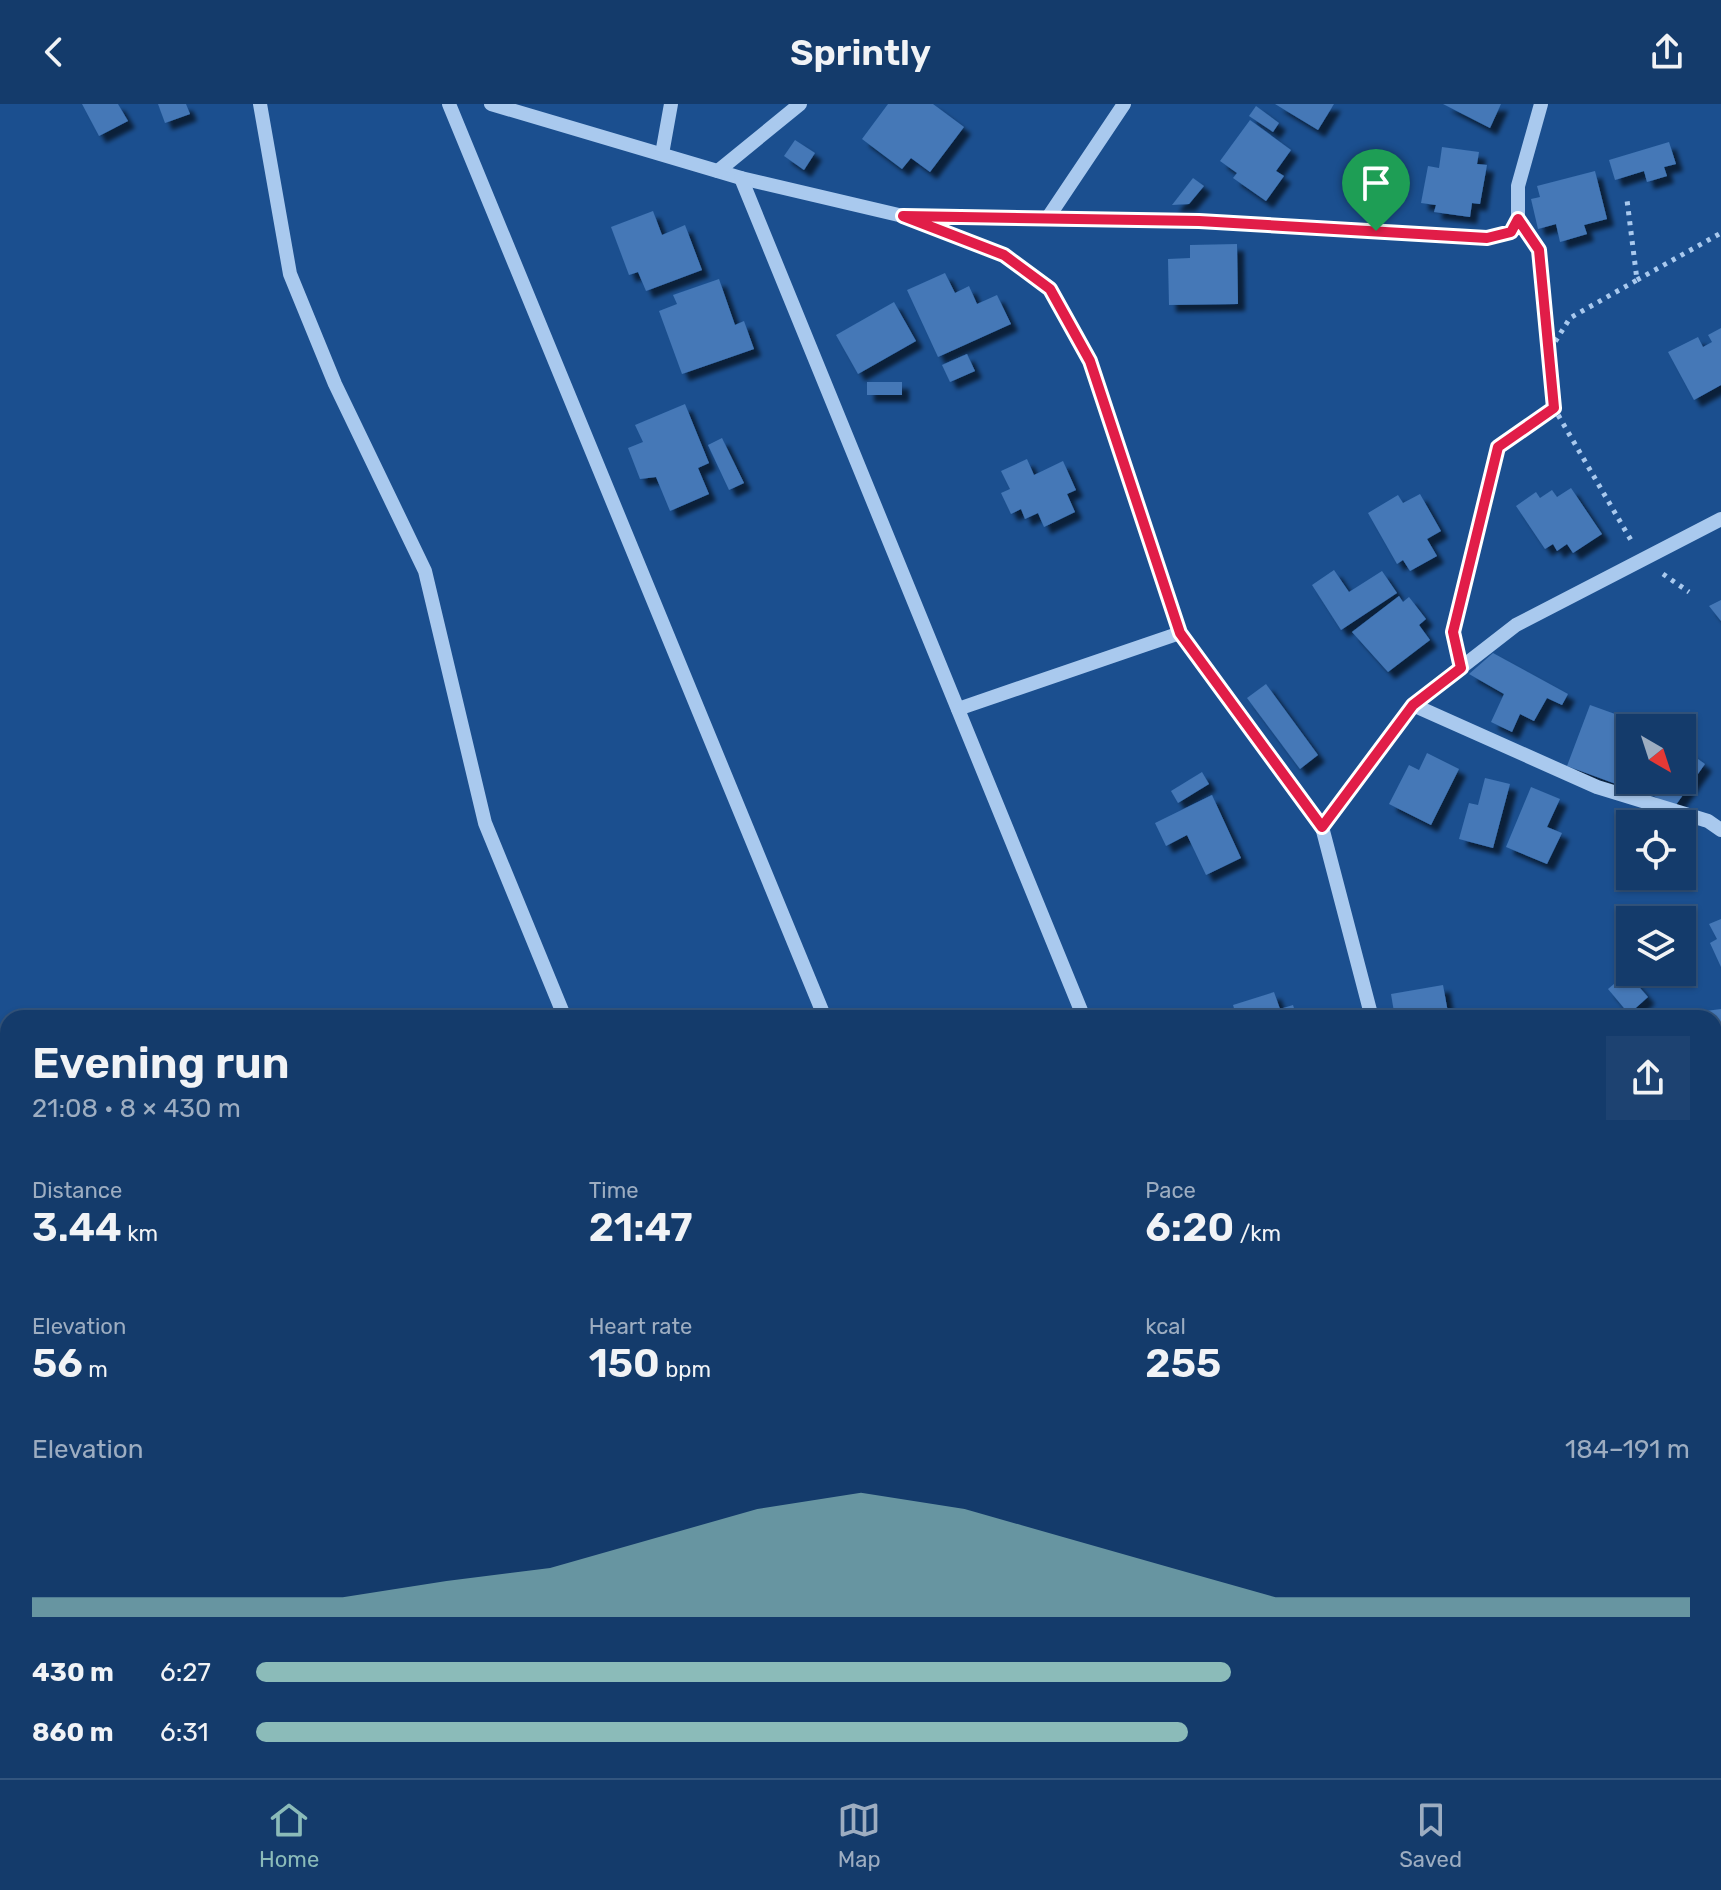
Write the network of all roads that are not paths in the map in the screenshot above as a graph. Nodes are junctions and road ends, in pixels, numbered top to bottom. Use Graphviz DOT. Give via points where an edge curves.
graph roads {
  1 [pos="260,104"];
  2 [pos="449,104"];
  3 [pos="491,104"];
  4 [pos="671,104"];
  5 [pos="800,104"];
  6 [pos="1124,104"];
  7 [pos="1541,104"];
  8 [pos="662,154"];
  9 [pos="718,171"];
  10 [pos="741,178"];
  11 [pos="903,216"];
  12 [pos="1047,219"];
  13 [pos="1721,519"];
  14 [pos="1180,633"];
  15 [pos="1413,705"];
  16 [pos="958,709"];
  17 [pos="1322,827"];
  18 [pos="1721,830"];
  19 [pos="562,1010"];
  20 [pos="822,1010"];
  21 [pos="1081,1010"];
  22 [pos="1370,1010"];
  1 -- 19 [label="street" via="290,274 335,384 425,571 485,823"];
  2 -- 20 [label="street"];
  3 -- 8 [label="street"];
  4 -- 8 [label="street"];
  5 -- 9 [label="street"];
  6 -- 12 [label="street"];
  7 -- 12 [label="street" via="1518,186 1518,219 1511,232 1487,238 1199,221"];
  8 -- 9 [label="street"];
  9 -- 10 [label="street"];
  10 -- 11 [label="street"];
  10 -- 16 [label="street"];
  11 -- 12 [label="street"];
  11 -- 14 [label="street" via="1004,255 1050,289 1090,361"];
  13 -- 15 [label="street" via="1516,625"];
  14 -- 16 [label="street"];
  14 -- 17 [label="street"];
  15 -- 17 [label="street"];
  15 -- 18 [label="street" via="1597,787 1708,821"];
  16 -- 21 [label="street"];
  17 -- 22 [label="street"];
}
